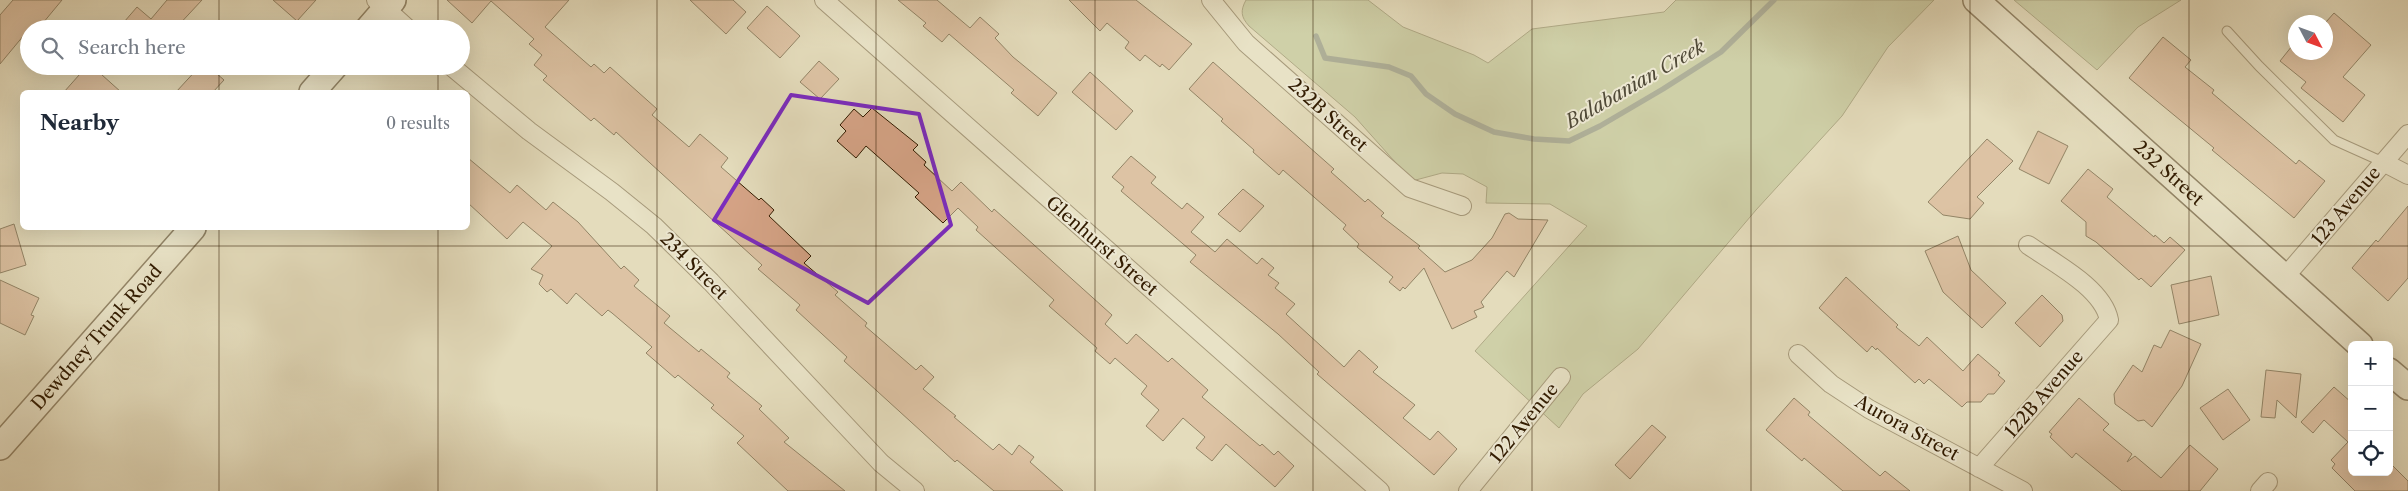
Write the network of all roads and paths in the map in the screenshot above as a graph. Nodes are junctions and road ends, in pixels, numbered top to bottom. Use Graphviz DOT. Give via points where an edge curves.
graph roads {
  1 [pos="824,0"];
  2 [pos="1976,0"];
  3 [pos="1213,1"];
  4 [pos="385,3"];
  5 [pos="374,20"];
  6 [pos="400,20"];
  7 [pos="2227,31"];
  8 [pos="327,75"];
  9 [pos="462,75"];
  10 [pos="314,90"];
  11 [pos="2408,134"];
  12 [pos="2383,162"];
  13 [pos="2408,176"];
  14 [pos="1462,206"];
  15 [pos="191,230"];
  16 [pos="2028,246"];
  17 [pos="2284,278"];
  18 [pos="2355,341"];
  19 [pos="1798,354"];
  20 [pos="2393,374"];
  21 [pos="1561,377"];
  22 [pos="2408,387"];
  23 [pos="0,447"];
  24 [pos="1979,468"];
  25 [pos="915,491"];
  26 [pos="1380,491"];
  27 [pos="1468,491"];
  28 [pos="2023,491"];
  1 -- 26 [label="street, Glenhurst Street"];
  2 -- 17 [label="main road, 232 Street"];
  3 -- 14 [label="street, 232B Street" via="1246,42 1410,188"];
  4 -- 5 [label="main road"];
  4 -- 6 [label="street"];
  7 -- 12 [label="lane" via="2334,140"];
  8 -- 10 [label="main road"];
  9 -- 25 [label="street, 234 Street" via="529,131 654,226 882,463"];
  11 -- 12 [label="street, 123 Avenue"];
  12 -- 13 [label="street"];
  12 -- 17 [label="street, 123 Avenue"];
  15 -- 23 [label="main road, Dewdney Trunk Road"];
  16 -- 24 [label="street, 122B Avenue" via="2071,274 2099,299 2109,320"];
  17 -- 18 [label="main road, 232 Street"];
  19 -- 24 [label="street, Aurora Street" via="1831,384 1869,409"];
  20 -- 22 [label="main road"];
  21 -- 27 [label="street, 122 Avenue"];
  24 -- 28 [label="street, Aurora Street"];
}
